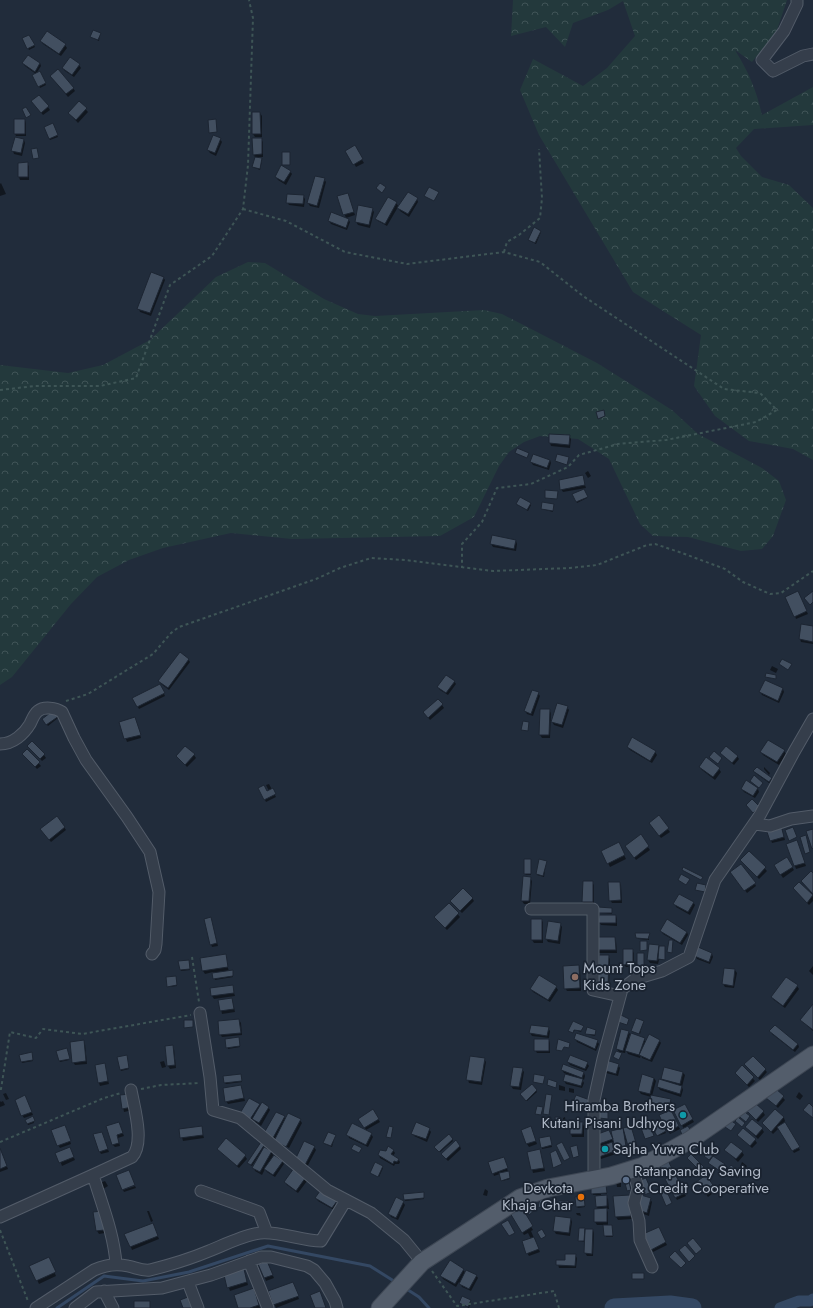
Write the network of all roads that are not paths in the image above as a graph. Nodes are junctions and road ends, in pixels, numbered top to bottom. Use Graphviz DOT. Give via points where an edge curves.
graph roads {
  1 [pos="797,0"];
  2 [pos="813,54"];
  3 [pos="813,719"];
  4 [pos="0,744"];
  5 [pos="813,816"];
  6 [pos="755,824"];
  7 [pos="531,909"];
  8 [pos="152,954"];
  9 [pos="620,996"];
  10 [pos="200,1013"];
  11 [pos="813,1055"];
  12 [pos="131,1090"];
  13 [pos="633,1170"];
  14 [pos="93,1175"];
  15 [pos="594,1179"];
  16 [pos="201,1191"];
  17 [pos="346,1200"];
  18 [pos="0,1217"];
  19 [pos="267,1233"];
  20 [pos="250,1260"];
  21 [pos="423,1261"];
  22 [pos="116,1264"];
  23 [pos="652,1267"];
  24 [pos="188,1282"];
  25 [pos="104,1291"];
  26 [pos="382,1305"];
  27 [pos="36,1308"];
  28 [pos="75,1308"];
  29 [pos="113,1308"];
  30 [pos="198,1308"];
  31 [pos="268,1308"];
  32 [pos="336,1308"];
  1 -- 2 [label="street" via="784,31 762,60 773,71 803,56"];
  3 -- 6 [label="street"];
  4 -- 8 [label="street" via="11,742 21,736 37,712 46,708 62,712 86,760 150,852 159,892 156,944"];
  5 -- 6 [label="street" via="791,819 770,826"];
  6 -- 9 [label="street" via="715,880 689,957 635,979 622,989"];
  7 -- 9 [label="street" via="593,909 593,990"];
  9 -- 15 [label="street" via="594,1100"];
  10 -- 17 [label="street" via="213,1110 240,1118 327,1190"];
  11 -- 13 [label="main road" via="690,1140"];
  12 -- 14 [label="street" via="137,1120 138,1142 135,1154"];
  13 -- 15 [label="main road"];
  13 -- 23 [label="street" via="638,1188 634,1203 639,1221 640,1240"];
  14 -- 18 [label="street"];
  14 -- 22 [label="street" via="111,1232"];
  15 -- 21 [label="main road" via="548,1188 520,1198"];
  16 -- 19 [label="street" via="259,1212"];
  17 -- 19 [label="street" via="321,1241"];
  17 -- 21 [label="street" via="371,1213 404,1240"];
  19 -- 22 [label="street" via="259,1233 150,1270 142,1271"];
  20 -- 24 [label="street"];
  20 -- 31 [label="street"];
  20 -- 32 [label="street" via="271,1257 307,1266 325,1283"];
  21 -- 26 [label="main road"];
  22 -- 27 [label="street" via="104,1265 94,1270"];
  24 -- 25 [label="street" via="162,1288"];
  24 -- 30 [label="street"];
  25 -- 28 [label="street" via="96,1292"];
  25 -- 29 [label="street"];
}
